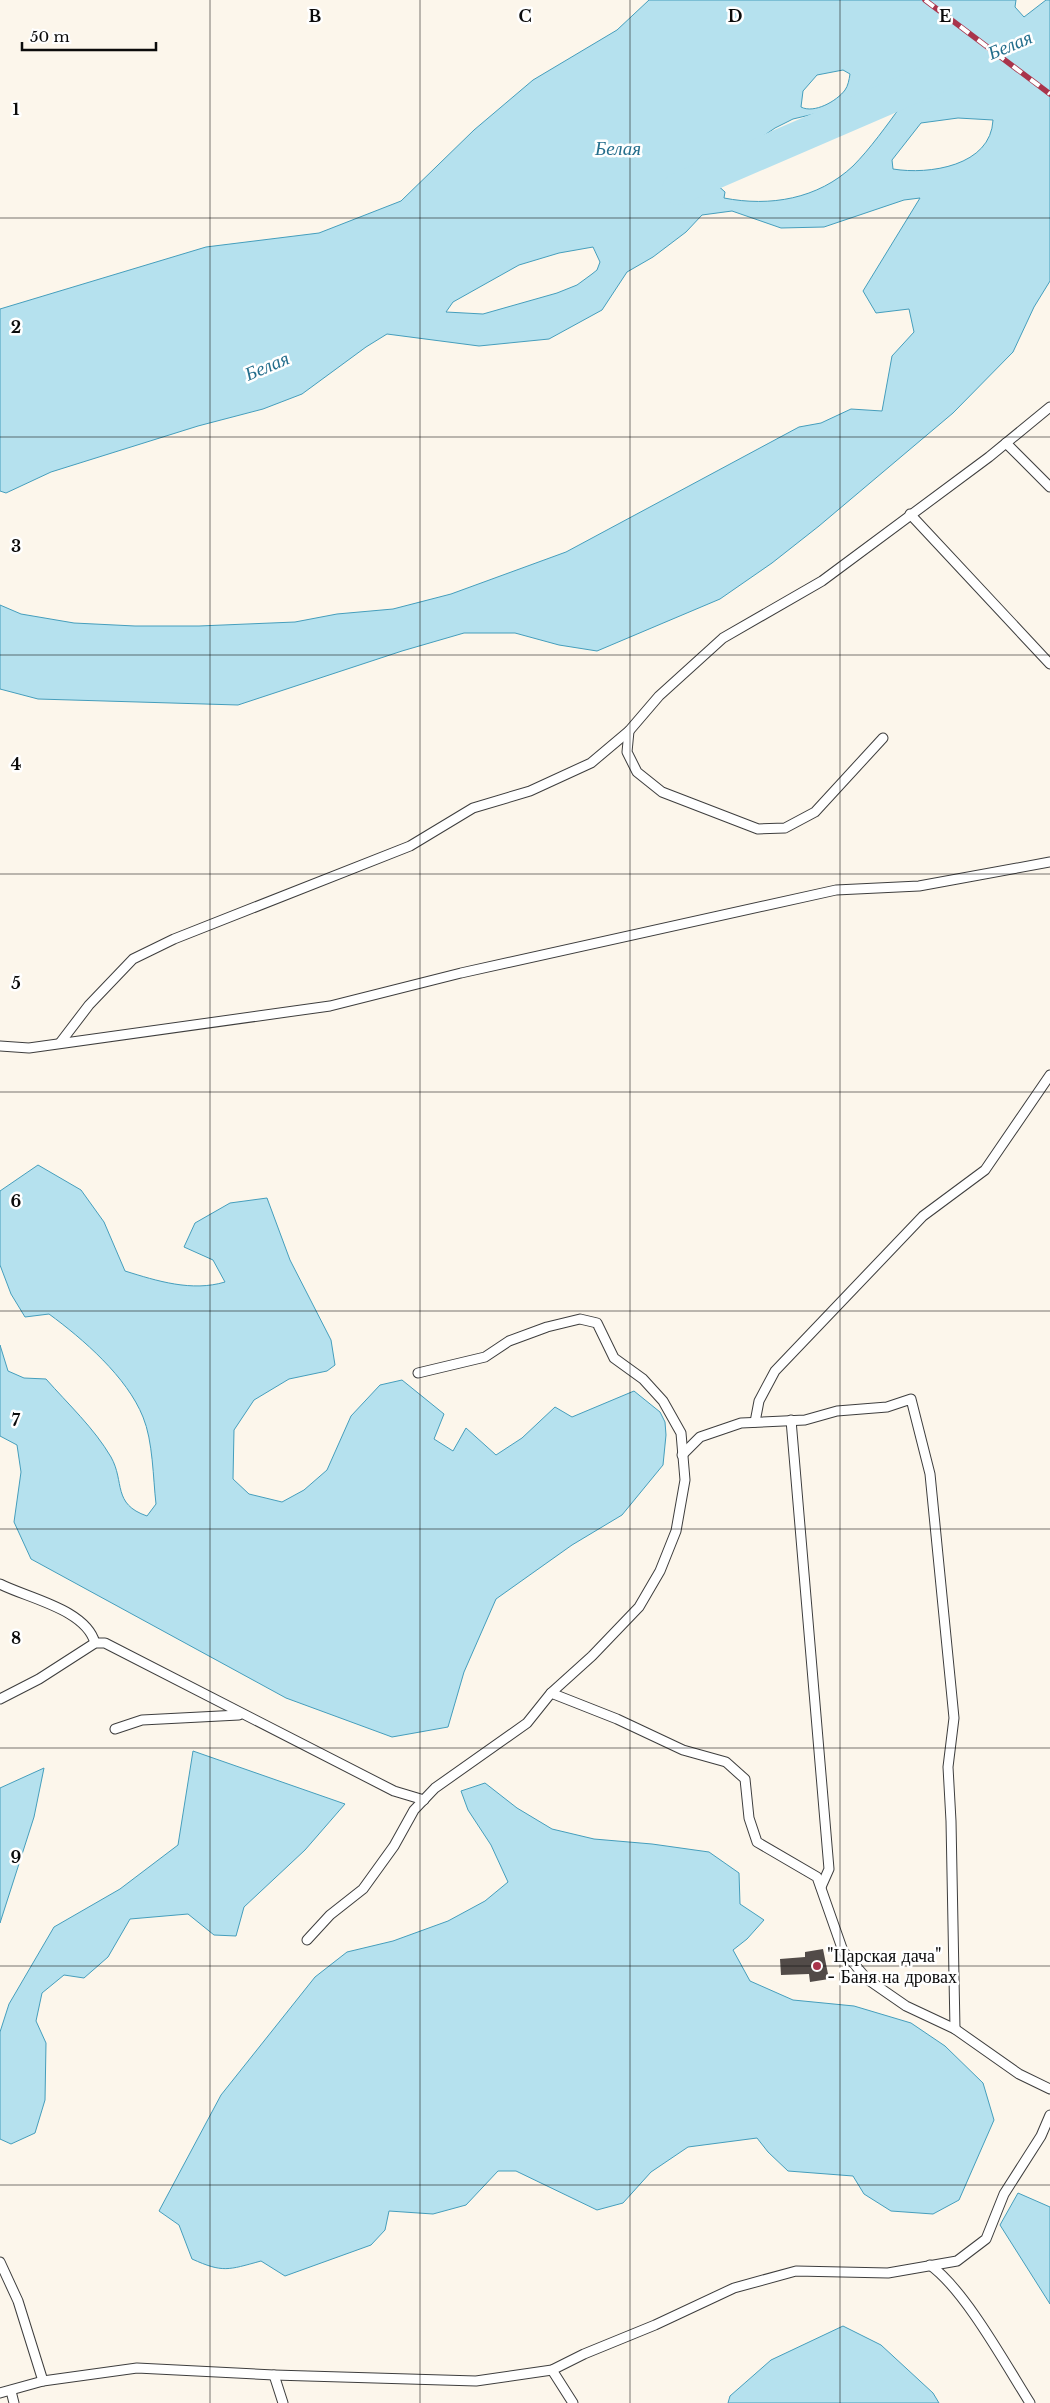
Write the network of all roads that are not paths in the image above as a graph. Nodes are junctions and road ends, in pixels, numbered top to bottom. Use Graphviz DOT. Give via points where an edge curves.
graph roads {
  1 [pos="1050,407"];
  2 [pos="1006,443"];
  3 [pos="1050,486"];
  4 [pos="910,514"];
  5 [pos="1050,664"];
  6 [pos="629,731"];
  7 [pos="883,738"];
  8 [pos="1050,862"];
  9 [pos="60,1043"];
  10 [pos="0,1046"];
  11 [pos="1050,1075"];
  12 [pos="418,1373"];
  13 [pos="791,1420"];
  14 [pos="755,1422"];
  15 [pos="682,1455"];
  16 [pos="0,1584"];
  17 [pos="95,1643"];
  18 [pos="551,1693"];
  19 [pos="0,1699"];
  20 [pos="242,1714"];
  21 [pos="115,1729"];
  22 [pos="424,1800"];
  23 [pos="821,1888"];
  24 [pos="307,1940"];
  25 [pos="955,2029"];
  26 [pos="1050,2089"];
  27 [pos="1050,2114"];
  28 [pos="0,2262"];
  29 [pos="930,2265"];
  30 [pos="552,2370"];
  31 [pos="274,2375"];
  32 [pos="43,2381"];
  33 [pos="11,2391"];
  34 [pos="0,2393"];
  35 [pos="14,2403"];
  36 [pos="282,2403"];
  37 [pos="573,2403"];
  38 [pos="1030,2403"];
  1 -- 2 [label="lane"];
  2 -- 3 [label="lane"];
  2 -- 4 [label="lane"];
  4 -- 5 [label="lane"];
  4 -- 6 [label="lane" via="896,528 822,581 723,638 659,696"];
  6 -- 7 [label="lane" via="627,752 637,772 662,792 758,829 785,828 815,812"];
  6 -- 9 [label="lane" via="591,763 530,792 474,808 410,846 174,939 133,959 88,1005"];
  8 -- 9 [label="lane" via="919,886 836,890 461,973 330,1006"];
  9 -- 10 [label="lane" via="29,1048"];
  11 -- 14 [label="lane" via="985,1170 923,1216 775,1372 759,1401"];
  12 -- 15 [label="lane" via="485,1357 509,1341 547,1327 580,1319 597,1322 614,1358 643,1379 663,1401 681,1433"];
  13 -- 14 [label="lane"];
  13 -- 23 [label="lane" via="829,1869"];
  13 -- 25 [label="lane" via="805,1420 837,1411 887,1407 911,1399 930,1474 954,1718 948,1766"];
  14 -- 15 [label="lane" via="740,1423 700,1438"];
  15 -- 18 [label="lane" via="685,1480 676,1531 660,1571 639,1607"];
  16 -- 17 [label="lane" via="38,1598 73,1617 92,1633"];
  17 -- 19 [label="lane" via="39,1679"];
  17 -- 20 [label="lane" via="105,1643 124,1652"];
  18 -- 22 [label="lane" via="527,1724 436,1788"];
  18 -- 23 [label="lane" via="617,1718 683,1750 726,1762 745,1779 749,1818 756,1842 817,1877"];
  20 -- 21 [label="lane" via="142,1720"];
  20 -- 22 [label="lane" via="394,1791"];
  22 -- 24 [label="lane" via="414,1810 394,1846 363,1889 330,1915"];
  23 -- 25 [label="lane" via="843,1951 867,1979 906,2006"];
  25 -- 26 [label="lane" via="1020,2074"];
  27 -- 29 [label="lane" via="1041,2136 1004,2194 986,2239 957,2261"];
  28 -- 32 [label="lane" via="18,2301"];
  29 -- 30 [label="lane" via="888,2273 796,2271 734,2288"];
  29 -- 38 [label="lane" via="943,2274 979,2323"];
  30 -- 31 [label="lane" via="476,2381"];
  30 -- 37 [label="lane"];
  31 -- 32 [label="lane" via="137,2368"];
  31 -- 36 [label="lane"];
  32 -- 33 [label="lane"];
  33 -- 34 [label="lane"];
  33 -- 35 [label="lane"];
}
